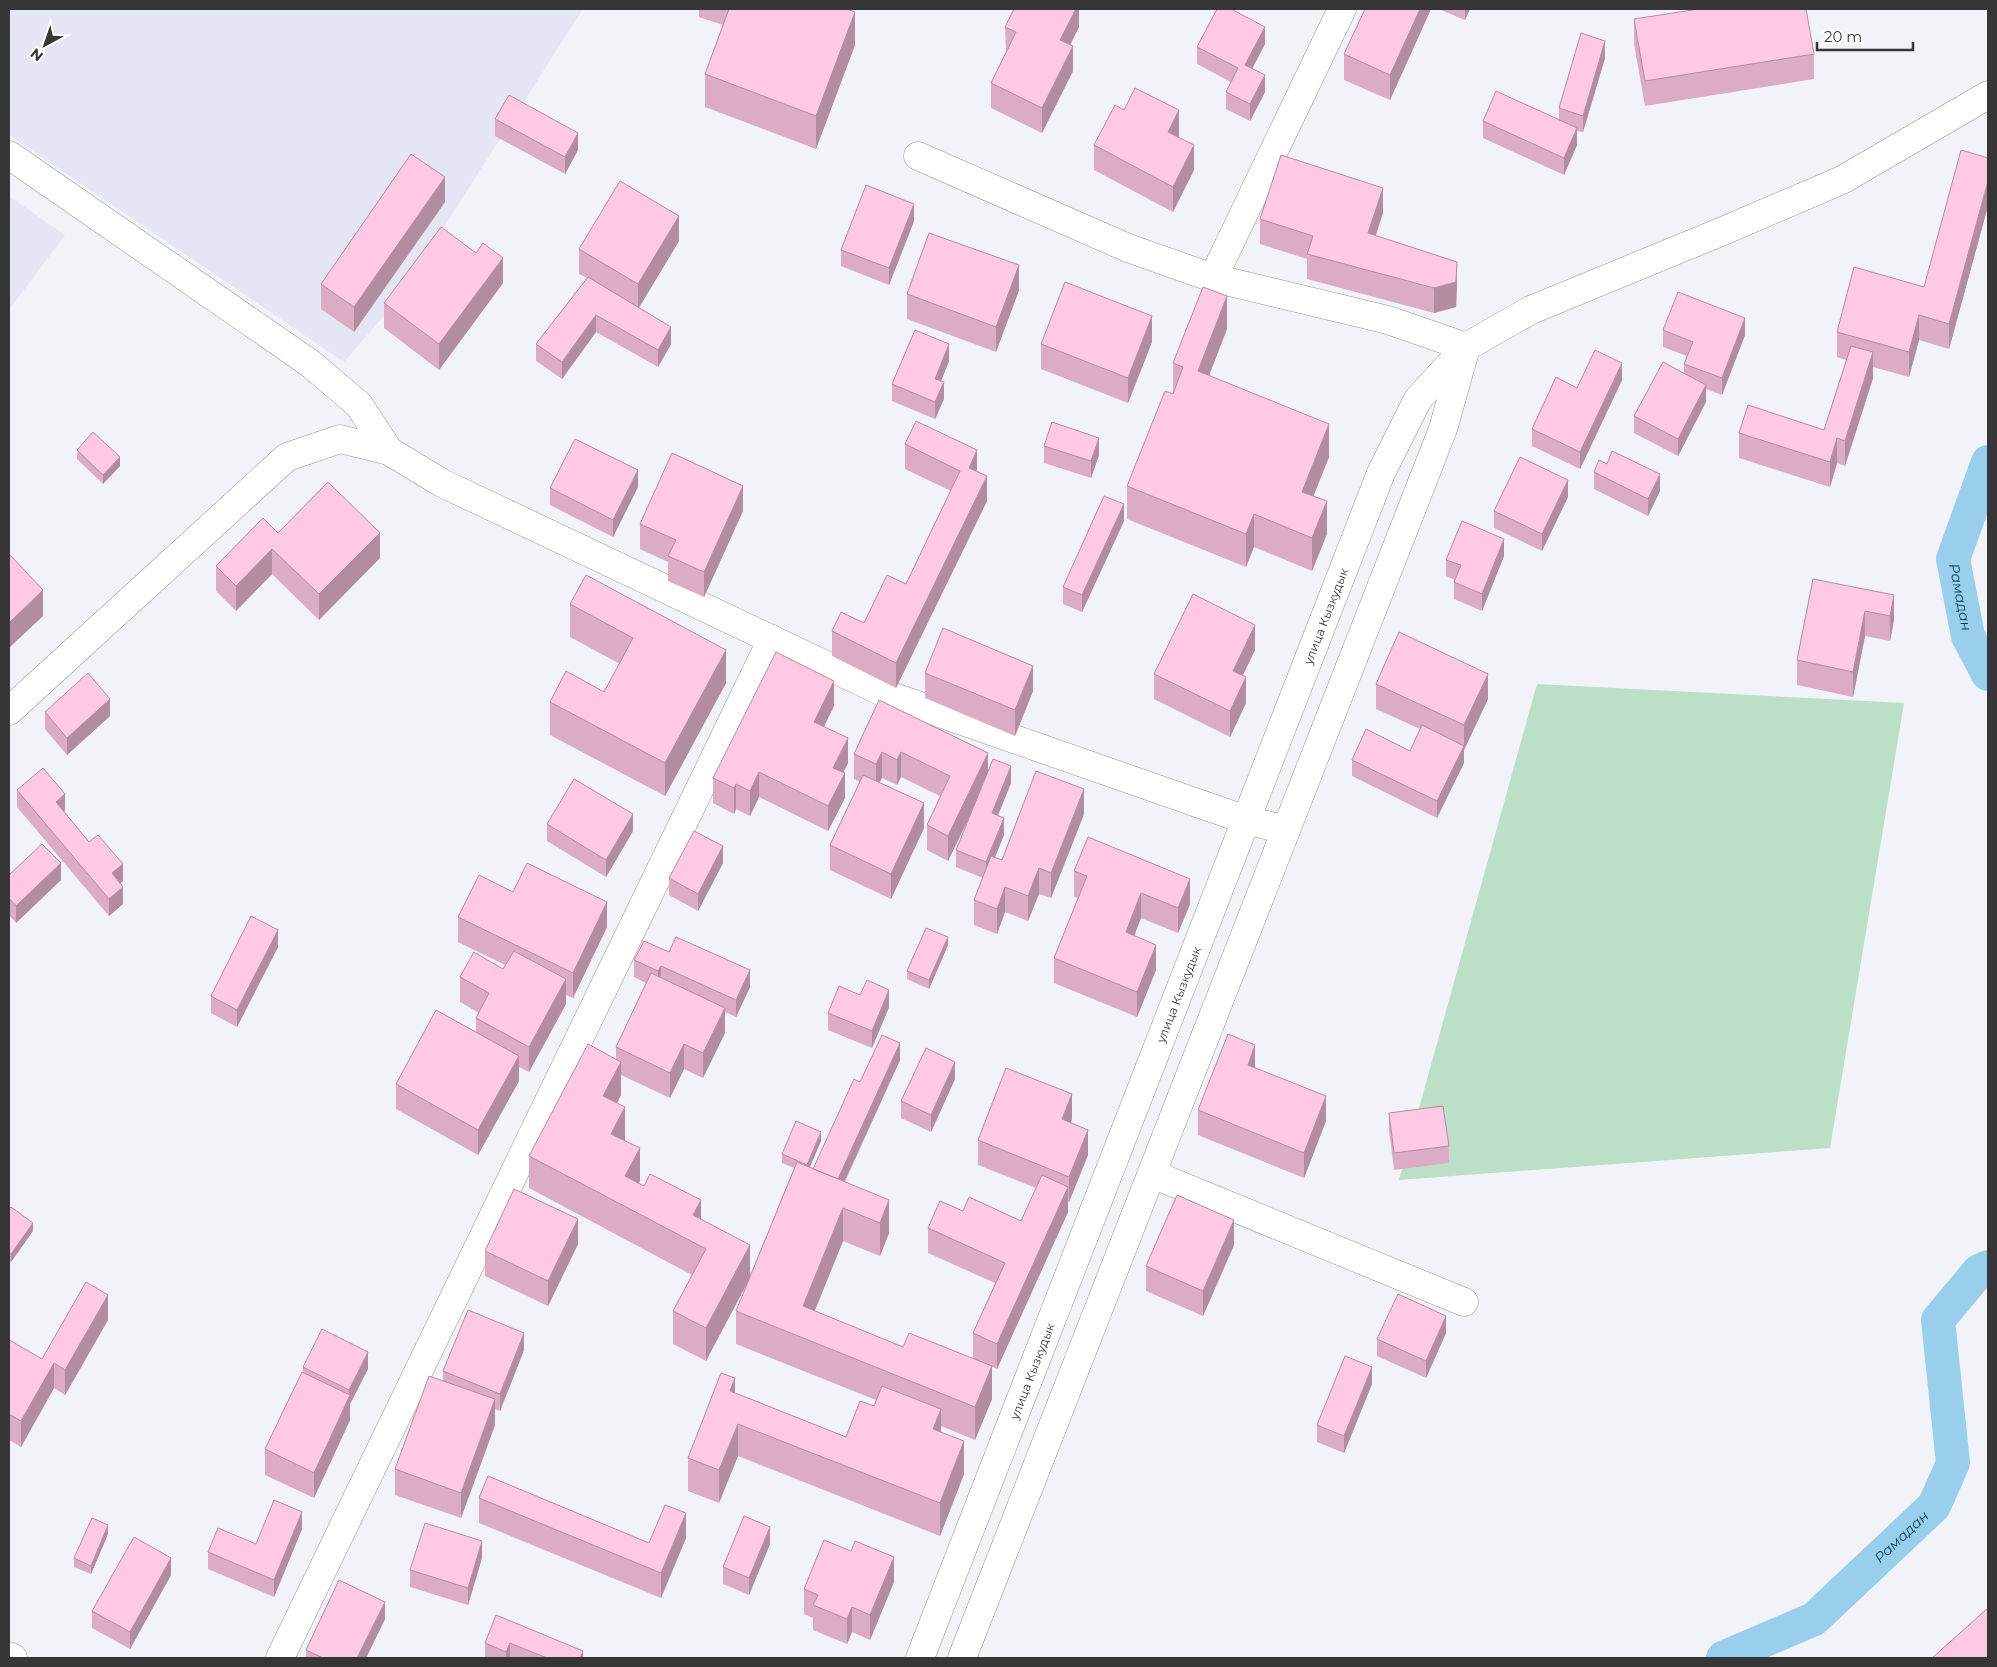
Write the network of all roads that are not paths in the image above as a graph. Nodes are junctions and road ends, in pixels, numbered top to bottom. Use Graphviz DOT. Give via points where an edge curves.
graph roads {
  1 [pos="1342,9"];
  2 [pos="1988,95"];
  3 [pos="9,155"];
  4 [pos="918,156"];
  5 [pos="1213,278"];
  6 [pos="1466,347"];
  7 [pos="389,451"];
  8 [pos="772,639"];
  9 [pos="9,710"];
  10 [pos="1246,820"];
  11 [pos="1286,830"];
  12 [pos="1152,1174"];
  13 [pos="1068,1277"];
  14 [pos="1106,1291"];
  15 [pos="1464,1302"];
  16 [pos="9,1656"];
  17 [pos="13,1658"];
  18 [pos="280,1658"];
  19 [pos="920,1658"];
  20 [pos="962,1658"];
  1 -- 5 [label="street"];
  2 -- 6 [label="street, улица Кызкудык" via="1842,180 1531,310"];
  3 -- 7 [label="street" via="311,364 359,405"];
  4 -- 5 [label="street" via="1128,248"];
  5 -- 6 [label="street" via="1388,320"];
  6 -- 10 [label="street, улица Кызкудык" via="1418,399 1381,473"];
  6 -- 11 [label="street" via="1444,429"];
  7 -- 8 [label="street" via="442,483"];
  7 -- 9 [label="street" via="340,439 287,457"];
  8 -- 10 [label="street" via="891,696"];
  8 -- 18 [label="street"];
  10 -- 11 [label="street"];
  10 -- 13 [label="street, улица Кызкудык"];
  11 -- 12 [label="street"];
  12 -- 14 [label="street"];
  12 -- 15 [label="street"];
  13 -- 14 [label="street"];
  13 -- 19 [label="street, улица Кызкудык"];
  14 -- 20 [label="street"];
  16 -- 17 [label="street"];
}
